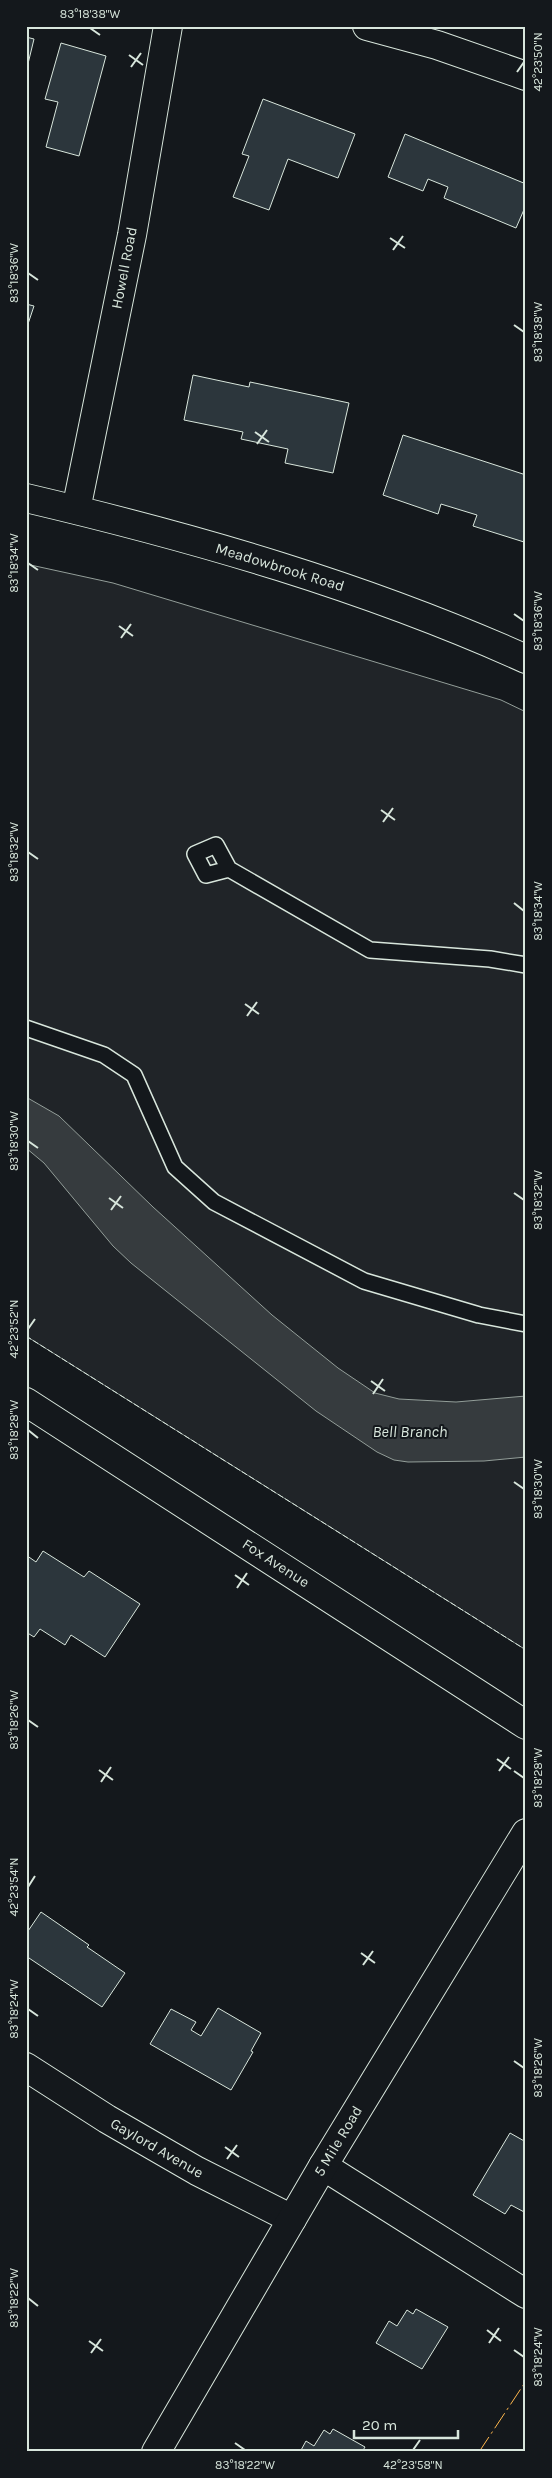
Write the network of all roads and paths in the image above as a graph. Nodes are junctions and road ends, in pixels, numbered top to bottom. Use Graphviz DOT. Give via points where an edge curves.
graph roads {
  1 [pos="168,26"];
  2 [pos="367,26"];
  3 [pos="526,76"];
  4 [pos="26,498"];
  5 [pos="76,510"];
  6 [pos="526,659"];
  7 [pos="229,869"];
  8 [pos="526,965"];
  9 [pos="26,1028"];
  10 [pos="526,1324"];
  11 [pos="26,1402"];
  12 [pos="526,1724"];
  13 [pos="526,1833"];
  14 [pos="26,2067"];
  15 [pos="323,2166"];
  16 [pos="292,2219"];
  17 [pos="526,2294"];
  18 [pos="156,2452"];
  1 -- 5 [label="street, Howell Road" via="132,235"];
  2 -- 3 [label="street" via="437,45"];
  4 -- 5 [label="street, Meadowbrook Road"];
  5 -- 6 [label="street, Meadowbrook Road" via="262,560 364,593"];
  7 -- 8 [label="lane" via="370,950 490,958"];
  9 -- 10 [label="lane" via="104,1055 134,1076 175,1167 214,1202 364,1281 479,1315"];
  11 -- 12 [label="street, Fox Avenue"];
  13 -- 15 [label="street, 5 Mile Road"];
  14 -- 16 [label="street, Gaylord Avenue" via="189,2166"];
  15 -- 16 [label="street, 5 Mile Road"];
  15 -- 17 [label="street"];
  16 -- 18 [label="street, 5 Mile Road"];
}
